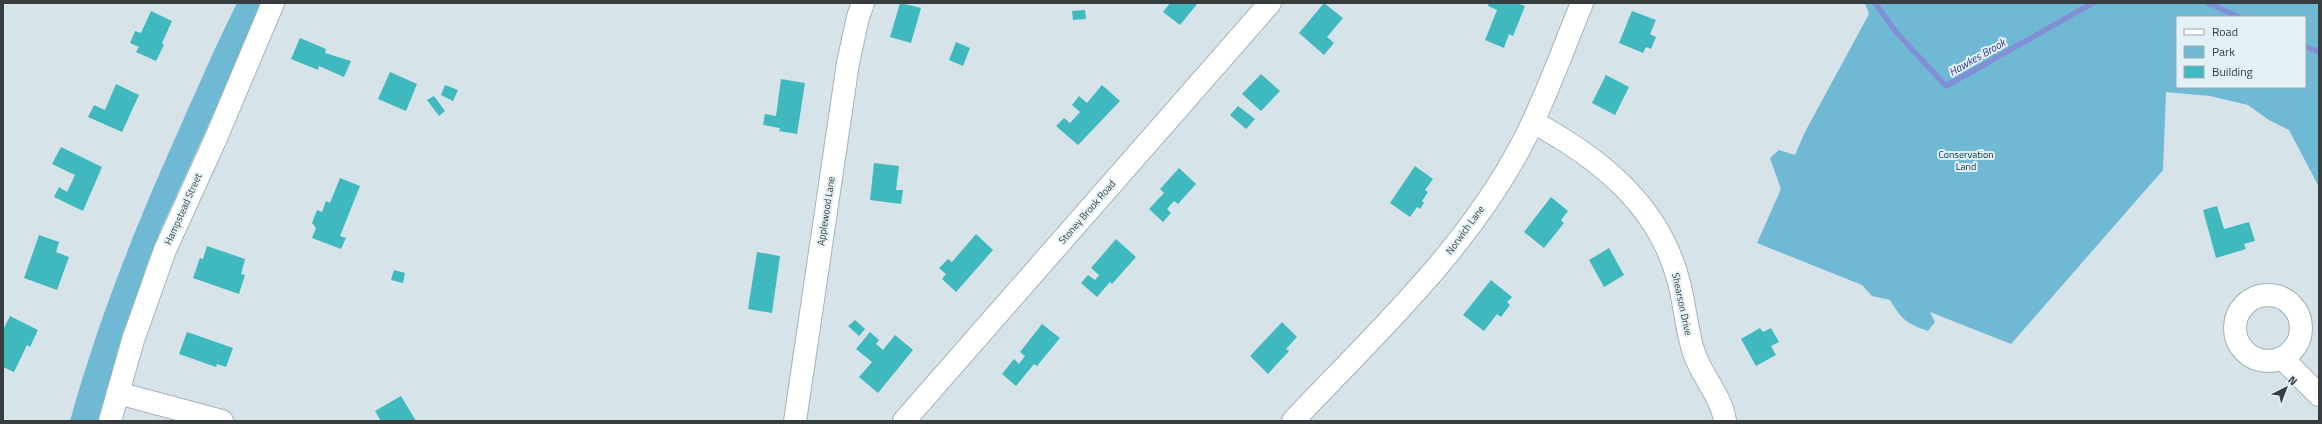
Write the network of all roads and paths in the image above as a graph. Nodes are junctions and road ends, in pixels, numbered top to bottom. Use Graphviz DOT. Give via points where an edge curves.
graph roads {
  1 [pos="273,3"];
  2 [pos="863,3"];
  3 [pos="1270,3"];
  4 [pos="1582,3"];
  5 [pos="1533,122"];
  6 [pos="2283,359"];
  7 [pos="118,393"];
  8 [pos="2319,395"];
  9 [pos="110,421"];
  10 [pos="222,421"];
  11 [pos="795,421"];
  12 [pos="904,421"];
  13 [pos="1292,421"];
  14 [pos="1725,421"];
  1 -- 7 [label="street, Hampstead Street" via="165,250 133,340"];
  2 -- 11 [label="street, Applewood Lane" via="848,63"];
  3 -- 12 [label="street, Stoney Brook Road"];
  4 -- 5 [label="street, Norwich Lane"];
  5 -- 13 [label="street, Norwich Lane" via="1496,185 1438,266"];
  5 -- 14 [label="street, Shearson Drive" via="1558,135 1602,165 1641,205 1669,253 1678,278 1694,354 1717,394"];
  6 -- 8 [label="street"];
  7 -- 9 [label="street, Hampstead Street"];
  7 -- 10 [label="street"];
}
